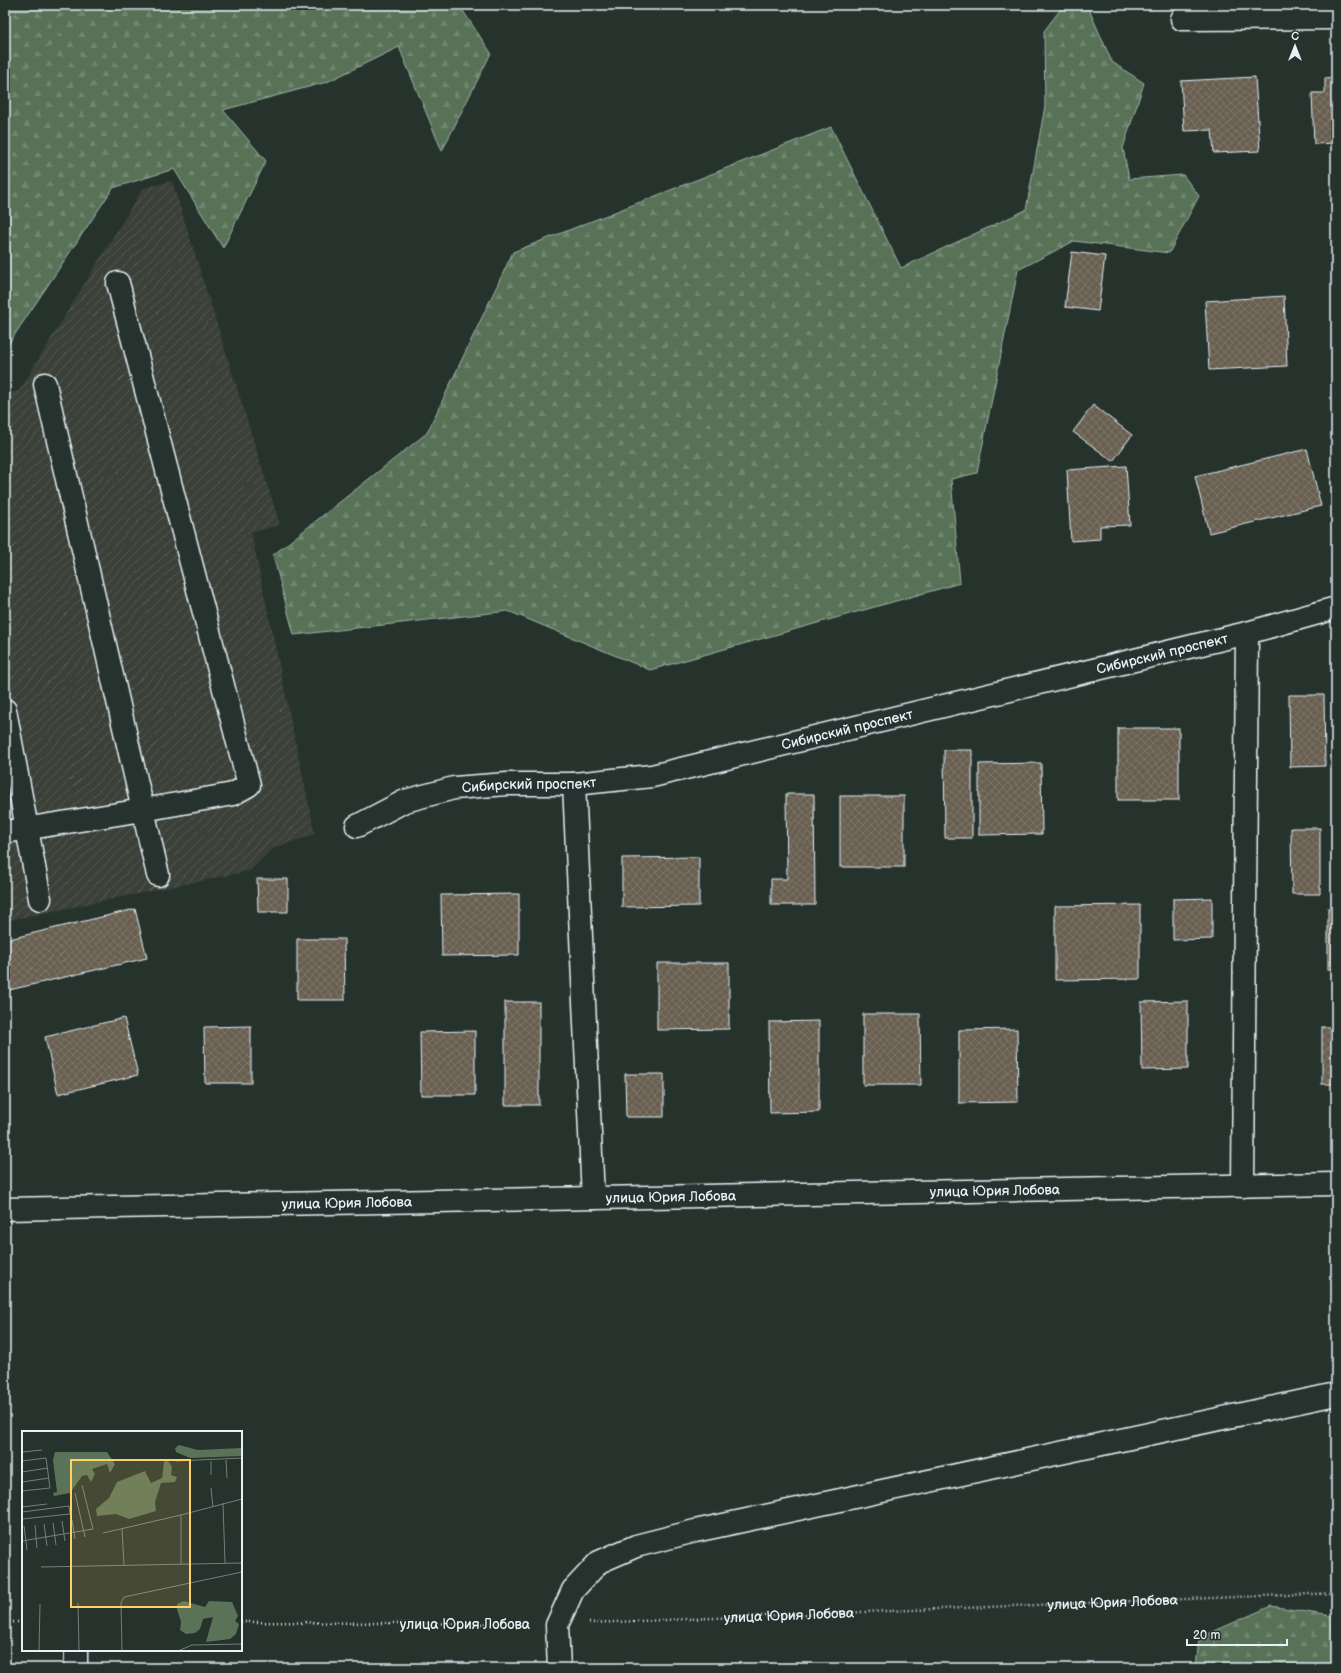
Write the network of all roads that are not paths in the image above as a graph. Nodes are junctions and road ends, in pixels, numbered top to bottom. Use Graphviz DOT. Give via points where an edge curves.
graph roads {
  1 [pos="1336,18"];
  2 [pos="1182,19"];
  3 [pos="118,283"];
  4 [pos="45,384"];
  5 [pos="1336,608"];
  6 [pos="1247,633"];
  7 [pos="5,710"];
  8 [pos="574,784"];
  9 [pos="143,810"];
  10 [pos="357,826"];
  11 [pos="27,828"];
  12 [pos="5,832"];
  13 [pos="158,875"];
  14 [pos="40,899"];
  15 [pos="1336,1184"];
  16 [pos="1243,1186"];
  17 [pos="594,1198"];
  18 [pos="5,1209"];
  19 [pos="1336,1394"];
  20 [pos="76,1651"];
  21 [pos="76,1668"];
  22 [pos="559,1668"];
  1 -- 2 [label="street"];
  3 -- 9 [label="street" via="248,785 232,794"];
  4 -- 9 [label="street"];
  5 -- 6 [label="street, Сибирский проспект"];
  6 -- 8 [label="street, Сибирский проспект" via="652,776"];
  6 -- 16 [label="street"];
  7 -- 11 [label="street"];
  8 -- 10 [label="street, Сибирский проспект" via="507,784 454,788 405,801"];
  8 -- 17 [label="street"];
  9 -- 11 [label="street"];
  9 -- 13 [label="street"];
  11 -- 12 [label="street"];
  11 -- 14 [label="street"];
  15 -- 16 [label="street, улица Юрия Лобова"];
  16 -- 17 [label="street, улица Юрия Лобова"];
  17 -- 18 [label="street, улица Юрия Лобова"];
  19 -- 22 [label="street" via="695,1531 636,1546 599,1562 573,1590 557,1625"];
  20 -- 21 [label="street"];
}
